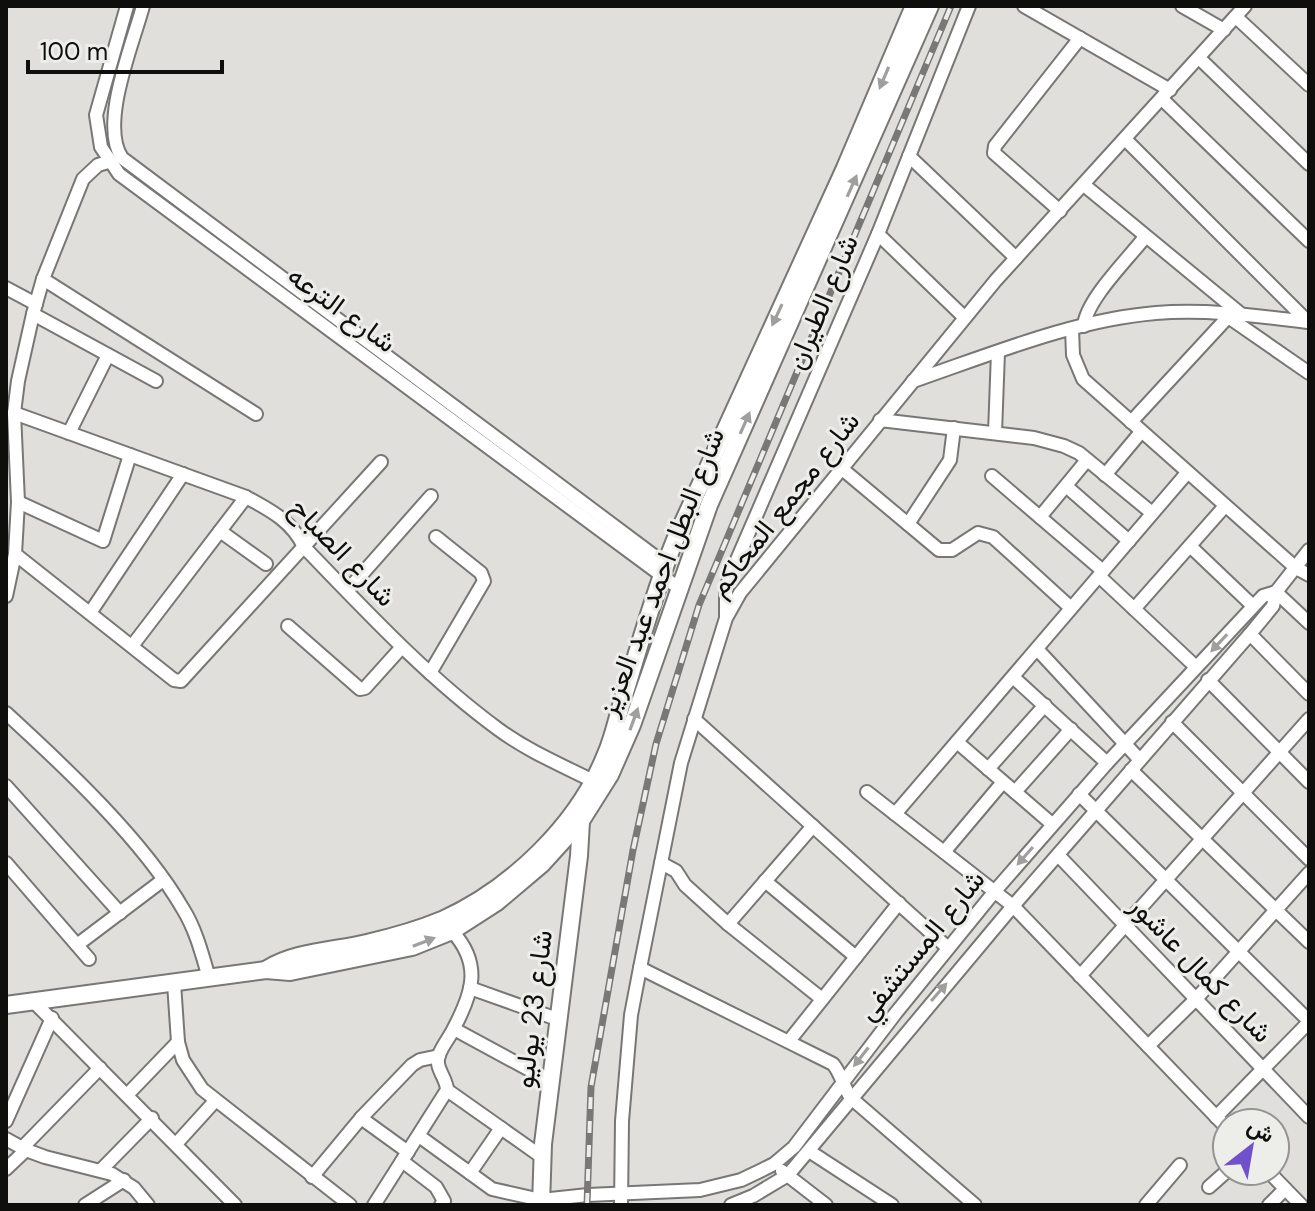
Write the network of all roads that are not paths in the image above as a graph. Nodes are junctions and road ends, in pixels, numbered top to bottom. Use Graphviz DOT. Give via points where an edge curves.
graph roads {
  1 [pos="127,6"];
  2 [pos="143,6"];
  3 [pos="914,6"];
  4 [pos="930,6"];
  5 [pos="969,6"];
  6 [pos="1024,6"];
  7 [pos="1182,6"];
  8 [pos="1245,6"];
  9 [pos="1236,17"];
  10 [pos="1224,30"];
  11 [pos="1080,38"];
  12 [pos="1199,58"];
  13 [pos="1309,85"];
  14 [pos="1166,95"];
  15 [pos="1126,140"];
  16 [pos="909,156"];
  17 [pos="108,162"];
  18 [pos="1309,164"];
  19 [pos="1084,185"];
  20 [pos="1060,211"];
  21 [pos="878,234"];
  22 [pos="1145,237"];
  23 [pos="1309,241"];
  24 [pos="1016,258"];
  25 [pos="43,279"];
  26 [pos="6,288"];
  27 [pos="34,309"];
  28 [pos="1230,315"];
  29 [pos="964,317"];
  30 [pos="1309,322"];
  31 [pos="1078,328"];
  32 [pos="998,352"];
  33 [pos="108,355"];
  34 [pos="1309,373"];
  35 [pos="156,381"];
  36 [pos="910,382"];
  37 [pos="14,413"];
  38 [pos="256,414"];
  39 [pos="880,420"];
  40 [pos="1131,422"];
  41 [pos="954,428"];
  42 [pos="15,432"];
  43 [pos="1141,432"];
  44 [pos="69,433"];
  45 [pos="995,433"];
  46 [pos="6,447"];
  47 [pos="130,455"];
  48 [pos="1087,460"];
  49 [pos="381,462"];
  50 [pos="841,468"];
  51 [pos="1187,473"];
  52 [pos="183,474"];
  53 [pos="1105,475"];
  54 [pos="992,476"];
  55 [pos="1066,486"];
  56 [pos="431,496"];
  57 [pos="246,497"];
  58 [pos="18,502"];
  59 [pos="1225,506"];
  60 [pos="1152,513"];
  61 [pos="1040,517"];
  62 [pos="908,524"];
  63 [pos="220,531"];
  64 [pos="436,537"];
  65 [pos="1129,541"];
  66 [pos="1190,546"];
  67 [pos="304,547"];
  68 [pos="1309,550"];
  69 [pos="15,554"];
  70 [pos="266,564"];
  71 [pos="1296,568"];
  72 [pos="663,570"];
  73 [pos="1101,573"];
  74 [pos="1309,575"];
  75 [pos="680,589"];
  76 [pos="347,591"];
  77 [pos="1276,592"];
  78 [pos="6,596"];
  79 [pos="1253,606"];
  80 [pos="1071,608"];
  81 [pos="1134,609"];
  82 [pos="90,613"];
  83 [pos="726,618"];
  84 [pos="1309,623"];
  85 [pos="288,626"];
  86 [pos="1250,634"];
  87 [pos="132,646"];
  88 [pos="401,648"];
  89 [pos="1037,649"];
  90 [pos="1196,667"];
  91 [pos="430,673"];
  92 [pos="1013,677"];
  93 [pos="1208,680"];
  94 [pos="1309,694"];
  95 [pos="1045,705"];
  96 [pos="6,713"];
  97 [pos="694,719"];
  98 [pos="1309,719"];
  99 [pos="1172,722"];
  100 [pos="1071,729"];
  101 [pos="957,742"];
  102 [pos="1125,743"];
  103 [pos="1280,752"];
  104 [pos="1107,763"];
  105 [pos="1136,765"];
  106 [pos="988,769"];
  107 [pos="1003,782"];
  108 [pos="1309,782"];
  109 [pos="598,784"];
  110 [pos="6,786"];
  111 [pos="867,792"];
  112 [pos="1015,792"];
  113 [pos="1243,793"];
  114 [pos="1079,794"];
  115 [pos="1095,810"];
  116 [pos="895,814"];
  117 [pos="581,821"];
  118 [pos="1052,824"];
  119 [pos="813,826"];
  120 [pos="1203,838"];
  121 [pos="944,852"];
  122 [pos="1058,855"];
  123 [pos="1309,859"];
  124 [pos="6,863"];
  125 [pos="661,863"];
  126 [pos="1309,873"];
  127 [pos="163,880"];
  128 [pos="1166,880"];
  129 [pos="765,881"];
  130 [pos="995,891"];
  131 [pos="899,903"];
  132 [pos="1013,906"];
  133 [pos="1276,910"];
  134 [pos="120,913"];
  135 [pos="728,924"];
  136 [pos="1125,925"];
  137 [pos="452,931"];
  138 [pos="1309,942"];
  139 [pos="77,945"];
  140 [pos="948,948"];
  141 [pos="1239,952"];
  142 [pos="856,957"];
  143 [pos="89,959"];
  144 [pos="640,968"];
  145 [pos="266,970"];
  146 [pos="1080,976"];
  147 [pos="209,978"];
  148 [pos="174,983"];
  149 [pos="470,988"];
  150 [pos="822,999"];
  151 [pos="1196,999"];
  152 [pos="33,1001"];
  153 [pos="6,1005"];
  154 [pos="52,1018"];
  155 [pos="557,1019"];
  156 [pos="1309,1021"];
  157 [pos="454,1029"];
  158 [pos="789,1041"];
  159 [pos="178,1042"];
  160 [pos="1148,1046"];
  161 [pos="439,1056"];
  162 [pos="100,1068"];
  163 [pos="1263,1070"];
  164 [pos="550,1081"];
  165 [pos="843,1081"];
  166 [pos="447,1090"];
  167 [pos="127,1095"];
  168 [pos="851,1098"];
  169 [pos="215,1101"];
  170 [pos="1226,1107"];
  171 [pos="1211,1112"];
  172 [pos="1309,1117"];
  173 [pos="152,1118"];
  174 [pos="361,1118"];
  175 [pos="6,1121"];
  176 [pos="501,1128"];
  177 [pos="419,1136"];
  178 [pos="6,1139"];
  179 [pos="176,1144"];
  180 [pos="24,1149"];
  181 [pos="809,1151"];
  182 [pos="405,1157"];
  183 [pos="542,1157"];
  184 [pos="774,1164"];
  185 [pos="1180,1165"];
  186 [pos="6,1169"];
  187 [pos="101,1170"];
  188 [pos="470,1173"];
  189 [pos="788,1175"];
  190 [pos="312,1177"];
  191 [pos="124,1180"];
  192 [pos="1285,1189"];
  193 [pos="621,1199"];
  194 [pos="541,1203"];
  195 [pos="1148,1204"];
  196 [pos="85,1205"];
  197 [pos="148,1205"];
  198 [pos="235,1205"];
  199 [pos="350,1205"];
  200 [pos="374,1205"];
  201 [pos="441,1205"];
  202 [pos="731,1205"];
  203 [pos="826,1205"];
  204 [pos="892,1205"];
  205 [pos="975,1205"];
  206 [pos="1269,1205"];
  207 [pos="1301,1205"];
  1 -- 17 [label="street" via="96,115"];
  2 -- 72 [label="street, شارع الترعه" via="116,104 113,139 122,158"];
  3 -- 72 [label="main road, شارع البطل احمد عبد العزيز, one-way"];
  75 -- 4 [label="main road, شارع البطل احمد عبد العزيز, one-way" via="709,505"];
  5 -- 16 [label="street, شارع الطيران"];
  6 -- 11 [label="street"];
  7 -- 10 [label="street"];
  8 -- 9 [label="street, شارع مجمع المحاكم"];
  9 -- 10 [label="street, شارع مجمع المحاكم"];
  9 -- 13 [label="street"];
  10 -- 12 [label="street, شارع مجمع المحاكم"];
  11 -- 14 [label="street"];
  11 -- 20 [label="street" via="994,153"];
  12 -- 14 [label="street, شارع مجمع المحاكم"];
  12 -- 18 [label="street"];
  14 -- 15 [label="street, شارع مجمع المحاكم"];
  14 -- 23 [label="street"];
  15 -- 19 [label="street, شارع مجمع المحاكم"];
  15 -- 30 [label="street"];
  16 -- 21 [label="street, شارع الطيران"];
  16 -- 24 [label="street"];
  17 -- 25 [label="street" via="83,179"];
  17 -- 72 [label="street, شارع الترعه"];
  19 -- 20 [label="street, شارع مجمع المحاكم"];
  19 -- 22 [label="street"];
  20 -- 24 [label="street, شارع مجمع المحاكم"];
  21 -- 29 [label="street"];
  21 -- 83 [label="street, شارع الطيران" via="730,576"];
  22 -- 28 [label="street"];
  22 -- 31 [label="street"];
  24 -- 29 [label="street, شارع مجمع المحاكم"];
  25 -- 27 [label="street"];
  25 -- 38 [label="street"];
  26 -- 27 [label="street"];
  27 -- 33 [label="street"];
  27 -- 37 [label="street"];
  28 -- 30 [label="street"];
  28 -- 31 [label="street" via="1154,313"];
  28 -- 34 [label="street"];
  28 -- 40 [label="street"];
  29 -- 36 [label="street, شارع مجمع المحاكم"];
  31 -- 32 [label="street"];
  31 -- 40 [label="street" via="1073,355 1083,379"];
  32 -- 36 [label="street"];
  32 -- 45 [label="street"];
  33 -- 35 [label="street"];
  33 -- 44 [label="street"];
  36 -- 39 [label="street, شارع مجمع المحاكم"];
  37 -- 42 [label="street"];
  37 -- 44 [label="street, شارع الصباح"];
  39 -- 41 [label="street"];
  39 -- 50 [label="street, شارع مجمع المحاكم"];
  40 -- 43 [label="street"];
  41 -- 45 [label="street"];
  41 -- 62 [label="street" via="950,460"];
  42 -- 46 [label="street"];
  42 -- 58 [label="street"];
  43 -- 51 [label="street"];
  43 -- 53 [label="street"];
  44 -- 47 [label="street, شارع الصباح"];
  45 -- 48 [label="street" via="1049,441"];
  47 -- 52 [label="street, شارع الصباح"];
  47 -- 58 [label="street" via="103,541"];
  48 -- 53 [label="street"];
  48 -- 55 [label="street"];
  49 -- 67 [label="street"];
  50 -- 62 [label="street"];
  50 -- 83 [label="street, شارع مجمع المحاكم" via="740,593"];
  51 -- 59 [label="street"];
  51 -- 60 [label="street"];
  52 -- 57 [label="street, شارع الصباح"];
  52 -- 82 [label="street"];
  53 -- 60 [label="street"];
  54 -- 61 [label="street"];
  55 -- 61 [label="street"];
  55 -- 65 [label="street"];
  56 -- 76 [label="street"];
  57 -- 63 [label="street"];
  57 -- 67 [label="street, شارع الصباح" via="284,520"];
  58 -- 69 [label="street"];
  59 -- 66 [label="street"];
  59 -- 71 [label="street"];
  60 -- 65 [label="street"];
  61 -- 73 [label="street"];
  62 -- 80 [label="street" via="943,552 978,533 989,534"];
  63 -- 70 [label="street"];
  63 -- 87 [label="street"];
  64 -- 91 [label="street" via="484,581"];
  65 -- 73 [label="street"];
  66 -- 79 [label="street"];
  66 -- 81 [label="street"];
  67 -- 76 [label="street, شارع الصباح"];
  67 -- 87 [label="street" via="181,681"];
  68 -- 71 [label="street, شارع المستشفي"];
  69 -- 78 [label="street"];
  69 -- 82 [label="street"];
  71 -- 74 [label="street"];
  71 -- 77 [label="street, شارع المستشفي"];
  72 -- 75 [label="street, شارع الترعه"];
  72 -- 109 [label="main road, شارع البطل احمد عبد العزيز"];
  73 -- 80 [label="street"];
  73 -- 81 [label="street"];
  109 -- 75 [label="main road, شارع البطل احمد عبد العزيز, one-way" via="632,725"];
  76 -- 88 [label="street, شارع الصباح"];
  77 -- 79 [label="street, شارع المستشفي"];
  77 -- 84 [label="street"];
  77 -- 86 [label="street, شارع المستشفي" via="1273,606"];
  79 -- 90 [label="street, شارع المستشفي, one-way"];
  80 -- 89 [label="street"];
  81 -- 90 [label="street"];
  82 -- 87 [label="street"];
  83 -- 97 [label="street, شارع مجمع المحاكم"];
  85 -- 88 [label="street" via="360,689"];
  86 -- 93 [label="street, شارع المستشفي"];
  86 -- 94 [label="street"];
  88 -- 91 [label="street, شارع الصباح"];
  89 -- 92 [label="street"];
  89 -- 102 [label="street"];
  90 -- 102 [label="street, شارع المستشفي"];
  91 -- 109 [label="street, شارع الصباح" via="498,729"];
  92 -- 95 [label="street"];
  92 -- 101 [label="street"];
  93 -- 99 [label="street, شارع المستشفي"];
  93 -- 103 [label="street"];
  95 -- 100 [label="street"];
  95 -- 106 [label="street"];
  96 -- 127 [label="street" via="84,787"];
  97 -- 119 [label="street"];
  97 -- 125 [label="street, شارع مجمع المحاكم"];
  98 -- 103 [label="street"];
  99 -- 105 [label="street, شارع المستشفي"];
  99 -- 113 [label="street"];
  100 -- 104 [label="street"];
  100 -- 112 [label="street"];
  101 -- 106 [label="street"];
  101 -- 116 [label="street"];
  102 -- 104 [label="street, شارع المستشفي"];
  102 -- 105 [label="street"];
  103 -- 108 [label="street"];
  103 -- 113 [label="street"];
  104 -- 114 [label="street, شارع المستشفي"];
  105 -- 115 [label="street, شارع المستشفي"];
  105 -- 120 [label="street"];
  106 -- 107 [label="street"];
  107 -- 112 [label="street"];
  107 -- 121 [label="street"];
  109 -- 117 [label="main road, شارع البطل احمد عبد العزيز"];
  109 -- 145 [label="main road, شارع البطل احمد عبد العزيز" via="546,845 471,905 404,935 287,959"];
  110 -- 134 [label="street"];
  111 -- 116 [label="street"];
  112 -- 118 [label="street"];
  113 -- 120 [label="street"];
  113 -- 123 [label="street"];
  114 -- 115 [label="street"];
  114 -- 118 [label="street, شارع المستشفي"];
  115 -- 122 [label="street, شارع المستشفي"];
  115 -- 128 [label="street"];
  116 -- 121 [label="street"];
  117 -- 137 [label="main road, شارع البطل احمد عبد العزيز" via="542,864"];
  117 -- 155 [label="main road, شارع 23 يوليو"];
  118 -- 130 [label="street, شارع المستشفي, one-way"];
  119 -- 129 [label="street"];
  119 -- 131 [label="street"];
  120 -- 128 [label="street"];
  120 -- 133 [label="street"];
  121 -- 130 [label="street"];
  122 -- 132 [label="street, شارع المستشفي"];
  122 -- 136 [label="street, شارع كمال عاشور"];
  124 -- 139 [label="street"];
  125 -- 135 [label="street" via="676,871"];
  125 -- 144 [label="street, شارع مجمع المحاكم"];
  126 -- 133 [label="street"];
  127 -- 134 [label="street"];
  127 -- 147 [label="street" via="184,910"];
  128 -- 136 [label="street"];
  128 -- 141 [label="street"];
  129 -- 135 [label="street"];
  129 -- 142 [label="street"];
  130 -- 132 [label="street"];
  130 -- 140 [label="street, شارع المستشفي"];
  131 -- 140 [label="street"];
  131 -- 142 [label="street"];
  132 -- 146 [label="street"];
  168 -- 132 [label="street, شارع المستشفي, one-way"];
  133 -- 138 [label="street"];
  133 -- 141 [label="street"];
  134 -- 139 [label="street"];
  135 -- 150 [label="street"];
  136 -- 146 [label="street"];
  136 -- 151 [label="street, شارع كمال عاشور"];
  145 -- 137 [label="main road, شارع البطل احمد عبد العزيز, one-way" via="290,972 412,947"];
  137 -- 149 [label="street" via="469,954"];
  139 -- 143 [label="street"];
  140 -- 165 [label="street, شارع المستشفي, one-way"];
  141 -- 151 [label="street"];
  141 -- 156 [label="street"];
  142 -- 150 [label="street"];
  144 -- 158 [label="street"];
  144 -- 193 [label="street, شارع مجمع المحاكم" via="623,1107"];
  145 -- 147 [label="main road, شارع البطل احمد عبد العزيز"];
  146 -- 160 [label="street"];
  147 -- 148 [label="main road, شارع البطل احمد عبد العزيز"];
  148 -- 152 [label="main road, شارع البطل احمد عبد العزيز"];
  148 -- 159 [label="street"];
  149 -- 155 [label="street"];
  149 -- 157 [label="street"];
  150 -- 158 [label="street"];
  151 -- 160 [label="street"];
  151 -- 163 [label="street, شارع كمال عاشور"];
  152 -- 153 [label="main road, شارع البطل احمد عبد العزيز"];
  152 -- 154 [label="street"];
  154 -- 162 [label="street"];
  154 -- 175 [label="street"];
  155 -- 164 [label="main road, شارع 23 يوليو"];
  156 -- 163 [label="street"];
  157 -- 161 [label="street"];
  157 -- 164 [label="street"];
  158 -- 165 [label="street" via="833,1064"];
  159 -- 167 [label="street"];
  159 -- 169 [label="street" via="191,1075"];
  160 -- 171 [label="street"];
  161 -- 166 [label="street"];
  161 -- 174 [label="street" via="412,1065"];
  162 -- 167 [label="street"];
  162 -- 180 [label="street"];
  163 -- 170 [label="street"];
  163 -- 172 [label="street, شارع كمال عاشور"];
  164 -- 183 [label="main road, شارع 23 يوليو"];
  165 -- 168 [label="street"];
  165 -- 184 [label="street, شارع المستشفي" via="794,1147"];
  166 -- 176 [label="street"];
  166 -- 177 [label="street"];
  167 -- 173 [label="street"];
  168 -- 181 [label="street, شارع المستشفي"];
  168 -- 205 [label="street"];
  169 -- 179 [label="street"];
  169 -- 190 [label="street"];
  173 -- 179 [label="street"];
  173 -- 187 [label="street"];
  174 -- 182 [label="street"];
  174 -- 190 [label="street"];
  176 -- 183 [label="street"];
  176 -- 188 [label="street"];
  177 -- 182 [label="street"];
  177 -- 188 [label="street, شارع المستشفي"];
  178 -- 180 [label="street"];
  179 -- 198 [label="street"];
  180 -- 186 [label="street"];
  180 -- 187 [label="street"];
  181 -- 189 [label="street, شارع المستشفي"];
  181 -- 204 [label="street"];
  182 -- 200 [label="street"];
  182 -- 201 [label="street" via="436,1187"];
  183 -- 194 [label="main road, شارع 23 يوليو"];
  184 -- 189 [label="street"];
  184 -- 193 [label="street, شارع المستشفي" via="741,1180 700,1190"];
  185 -- 195 [label="street"];
  187 -- 191 [label="street"];
  188 -- 194 [label="street, شارع المستشفي" via="492,1189"];
  189 -- 202 [label="street, شارع المستشفي"];
  189 -- 203 [label="street"];
  190 -- 199 [label="street"];
  191 -- 196 [label="street"];
  191 -- 197 [label="street"];
  192 -- 206 [label="street"];
  192 -- 207 [label="street"];
  193 -- 194 [label="street, شارع المستشفي"];
}
